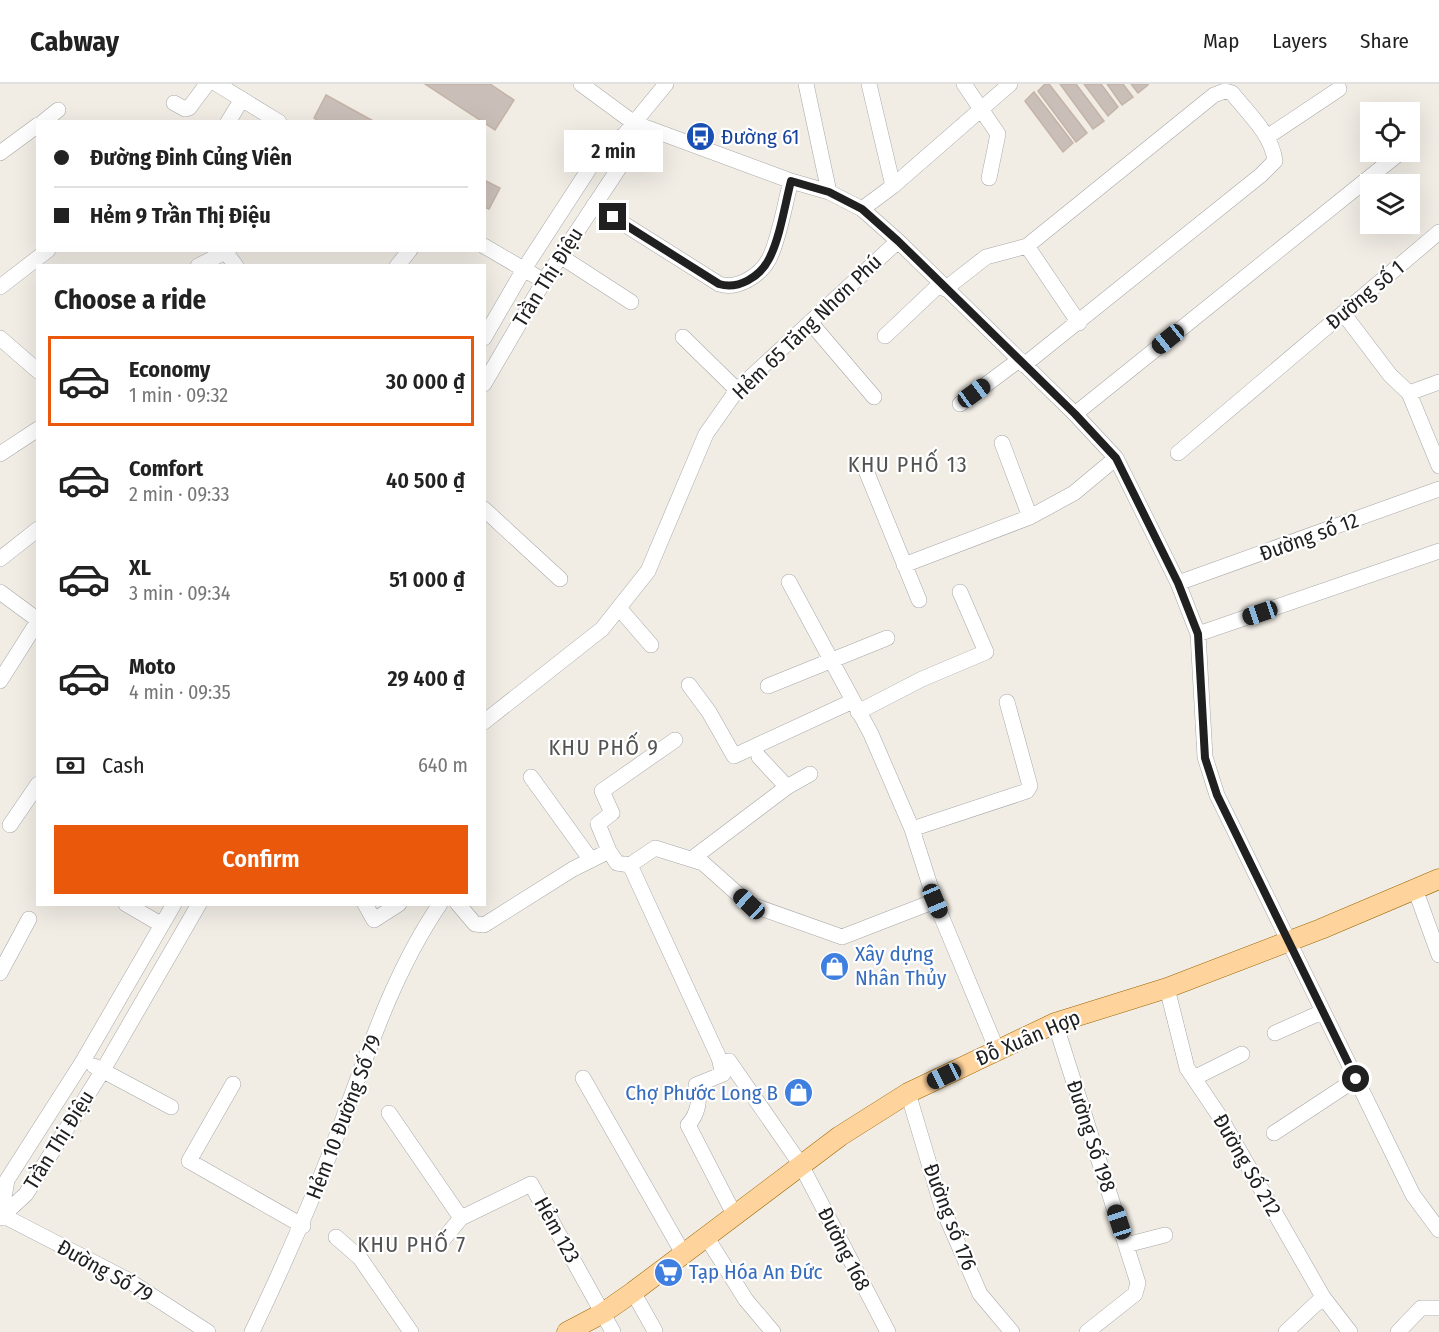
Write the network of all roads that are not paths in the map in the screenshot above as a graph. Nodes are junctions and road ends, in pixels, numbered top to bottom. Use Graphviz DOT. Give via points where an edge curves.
graph roads {
  1 [pos="207,84"];
  2 [pos="217,84"];
  3 [pos="581,84"];
  4 [pos="666,84"];
  5 [pos="806,84"];
  6 [pos="869,84"];
  7 [pos="964,84"];
  8 [pos="1010,84"];
  9 [pos="1339,89"];
  10 [pos="242,99"];
  11 [pos="174,103"];
  12 [pos="981,108"];
  13 [pos="58,110"];
  14 [pos="46,120"];
  15 [pos="229,120"];
  16 [pos="276,120"];
  17 [pos="634,123"];
  18 [pos="36,126"];
  19 [pos="624,135"];
  20 [pos="1267,137"];
  21 [pos="0,153"];
  22 [pos="1388,162"];
  23 [pos="989,178"];
  24 [pos="791,181"];
  25 [pos="893,186"];
  26 [pos="829,192"];
  27 [pos="594,205"];
  28 [pos="862,209"];
  29 [pos="1439,232"];
  30 [pos="898,241"];
  31 [pos="1027,246"];
  32 [pos="486,247"];
  33 [pos="45,252"];
  34 [pos="224,252"];
  35 [pos="408,252"];
  36 [pos="560,256"];
  37 [pos="202,264"];
  38 [pos="399,264"];
  39 [pos="524,269"];
  40 [pos="544,281"];
  41 [pos="0,287"];
  42 [pos="942,287"];
  43 [pos="631,302"];
  44 [pos="1343,313"];
  45 [pos="810,322"];
  46 [pos="1079,323"];
  47 [pos="486,335"];
  48 [pos="885,336"];
  49 [pos="683,337"];
  50 [pos="0,338"];
  51 [pos="1022,363"];
  52 [pos="36,369"];
  53 [pos="486,381"];
  54 [pos="1439,382"];
  55 [pos="737,390"];
  56 [pos="1409,393"];
  57 [pos="874,397"];
  58 [pos="960,404"];
  59 [pos="1075,414"];
  60 [pos="36,430"];
  61 [pos="1002,443"];
  62 [pos="1178,453"];
  63 [pos="0,454"];
  64 [pos="1116,458"];
  65 [pos="1439,466"];
  66 [pos="867,473"];
  67 [pos="1439,489"];
  68 [pos="486,511"];
  69 [pos="1030,517"];
  70 [pos="36,531"];
  71 [pos="1439,551"];
  72 [pos="0,559"];
  73 [pos="904,565"];
  74 [pos="560,579"];
  75 [pos="789,582"];
  76 [pos="1178,583"];
  77 [pos="0,592"];
  78 [pos="960,592"];
  79 [pos="919,600"];
  80 [pos="619,608"];
  81 [pos="36,619"];
  82 [pos="36,624"];
  83 [pos="1198,634"];
  84 [pos="887,638"];
  85 [pos="651,645"];
  86 [pos="832,662"];
  87 [pos="0,681"];
  88 [pos="689,684"];
  89 [pos="768,686"];
  90 [pos="1007,702"];
  91 [pos="856,706"];
  92 [pos="486,720"];
  93 [pos="675,740"];
  94 [pos="759,757"];
  95 [pos="810,774"];
  96 [pos="531,777"];
  97 [pos="36,787"];
  98 [pos="787,787"];
  99 [pos="10,825"];
  100 [pos="912,829"];
  101 [pos="609,851"];
  102 [pos="693,858"];
  103 [pos="591,860"];
  104 [pos="630,865"];
  105 [pos="1439,879"];
  106 [pos="1415,890"];
  107 [pos="935,901"];
  108 [pos="129,906"];
  109 [pos="173,906"];
  110 [pos="198,906"];
  111 [pos="366,906"];
  112 [pos="396,906"];
  113 [pos="439,906"];
  114 [pos="460,906"];
  115 [pos="29,919"];
  116 [pos="162,925"];
  117 [pos="1287,942"];
  118 [pos="1439,955"];
  119 [pos="0,973"];
  120 [pos="1167,988"];
  121 [pos="1322,1012"];
  122 [pos="1055,1023"];
  123 [pos="1275,1033"];
  124 [pos="997,1050"];
  125 [pos="1242,1054"];
  126 [pos="83,1061"];
  127 [pos="729,1061"];
  128 [pos="104,1070"];
  129 [pos="583,1078"];
  130 [pos="1194,1078"];
  131 [pos="1356,1079"];
  132 [pos="233,1084"];
  133 [pos="908,1093"];
  134 [pos="171,1107"];
  135 [pos="389,1113"];
  136 [pos="1274,1133"];
  137 [pos="801,1165"];
  138 [pos="0,1216"];
  139 [pos="735,1216"];
  140 [pos="461,1218"];
  141 [pos="303,1226"];
  142 [pos="1439,1230"];
  143 [pos="1165,1235"];
  144 [pos="336,1237"];
  145 [pos="706,1238"];
  146 [pos="442,1241"];
  147 [pos="1126,1245"];
  148 [pos="684,1255"];
  149 [pos="633,1292"];
  150 [pos="1323,1297"];
  151 [pos="1439,1308"];
  152 [pos="603,1313"];
  153 [pos="1104,1327"];
  154 [pos="655,1331"];
  155 [pos="208,1332"];
  156 [pos="252,1332"];
  157 [pos="411,1332"];
  158 [pos="567,1332"];
  159 [pos="613,1332"];
  160 [pos="773,1332"];
  161 [pos="888,1332"];
  162 [pos="1012,1332"];
  163 [pos="1087,1332"];
  164 [pos="1286,1332"];
  165 [pos="1350,1332"];
  166 [pos="1398,1332"];
  1 -- 11 [label="street" via="189,108"];
  2 -- 10 [label="street"];
  3 -- 17 [label="street"];
  4 -- 17 [label="street"];
  5 -- 26 [label="street"];
  6 -- 25 [label="street"];
  7 -- 12 [label="street"];
  8 -- 12 [label="street"];
  9 -- 20 [label="street"];
  10 -- 15 [label="street"];
  10 -- 16 [label="street"];
  12 -- 23 [label="street" via="998,134"];
  12 -- 25 [label="street"];
  13 -- 14 [label="street"];
  17 -- 19 [label="street"];
  17 -- 24 [label="street"];
  18 -- 21 [label="street"];
  19 -- 27 [label="street, Trần Thị Điệu" via="624,159"];
  19 -- 39 [label="street, Trần Thị Điệu" via="604,146"];
  20 -- 31 [label="street" via="1233,93 1214,94"];
  20 -- 46 [label="street" via="1275,161 1261,175"];
  22 -- 59 [label="street"];
  24 -- 26 [label="street"];
  24 -- 27 [label="street" via="769,260 743,284 732,287 719,284"];
  25 -- 28 [label="street"];
  26 -- 28 [label="street"];
  27 -- 36 [label="street, Trần Thị Điệu"];
  28 -- 30 [label="street"];
  29 -- 44 [label="street, Đường số 1"];
  30 -- 42 [label="street"];
  30 -- 45 [label="street, Hẻm 65 Tăng Nhơn Phú"];
  31 -- 42 [label="street" via="986,257"];
  31 -- 46 [label="street"];
  32 -- 39 [label="street"];
  33 -- 41 [label="street"];
  34 -- 37 [label="street"];
  35 -- 38 [label="street"];
  36 -- 40 [label="street, Trần Thị Điệu"];
  36 -- 43 [label="street"];
  39 -- 40 [label="street"];
  39 -- 47 [label="street, Trần Thị Điệu"];
  40 -- 53 [label="street, Trần Thị Điệu"];
  42 -- 48 [label="street"];
  42 -- 51 [label="street"];
  44 -- 56 [label="street" via="1390,375"];
  44 -- 62 [label="street, Đường số 1"];
  45 -- 55 [label="street, Hẻm 65 Tăng Nhơn Phú"];
  45 -- 57 [label="street"];
  46 -- 51 [label="street"];
  49 -- 55 [label="street"];
  50 -- 52 [label="street"];
  51 -- 58 [label="street"];
  51 -- 59 [label="street"];
  54 -- 56 [label="street"];
  55 -- 80 [label="street, Hẻm 65 Tăng Nhơn Phú" via="706,434 648,571"];
  56 -- 65 [label="street"];
  59 -- 64 [label="street"];
  60 -- 63 [label="street"];
  61 -- 69 [label="street"];
  64 -- 69 [label="street" via="1074,493"];
  64 -- 76 [label="street"];
  66 -- 73 [label="street"];
  67 -- 76 [label="street, Đường số 12"];
  68 -- 74 [label="street"];
  69 -- 73 [label="street"];
  70 -- 72 [label="street"];
  71 -- 83 [label="street"];
  73 -- 79 [label="street"];
  75 -- 86 [label="street"];
  76 -- 83 [label="street"];
  77 -- 81 [label="street"];
  78 -- 91 [label="street" via="986,652"];
  80 -- 85 [label="street"];
  80 -- 92 [label="street, Hẻm 65 Tăng Nhơn Phú" via="602,629"];
  82 -- 87 [label="street"];
  83 -- 117 [label="street" via="1205,758 1217,795"];
  84 -- 86 [label="street"];
  86 -- 89 [label="street"];
  86 -- 91 [label="street"];
  88 -- 91 [label="street" via="734,756"];
  90 -- 100 [label="street" via="1030,786"];
  91 -- 100 [label="street"];
  93 -- 101 [label="street" via="602,791 612,813 598,824"];
  94 -- 98 [label="street"];
  95 -- 98 [label="street"];
  96 -- 103 [label="street"];
  97 -- 99 [label="street"];
  98 -- 102 [label="street"];
  100 -- 107 [label="street"];
  101 -- 103 [label="street"];
  101 -- 104 [label="street" via="617,863"];
  102 -- 104 [label="street" via="655,848"];
  102 -- 107 [label="street" via="749,904 842,937"];
  103 -- 114 [label="street" via="484,925 475,924"];
  104 -- 139 [label="street" via="719,1058 723,1074 696,1085 699,1098 688,1125"];
  105 -- 106 [label="main road, Đỗ Xuân Hợp"];
  106 -- 117 [label="main road, Đỗ Xuân Hợp"];
  106 -- 118 [label="street"];
  107 -- 124 [label="street"];
  108 -- 116 [label="street"];
  109 -- 116 [label="street, Trần Thị Điệu"];
  110 -- 128 [label="street, Trần Thị Điệu"];
  111 -- 112 [label="street" via="374,920"];
  113 -- 141 [label="street, Hẻm 10 Đường Số 79" via="416,939 390,995"];
  115 -- 119 [label="street"];
  116 -- 126 [label="street, Trần Thị Điệu"];
  117 -- 120 [label="main road, Đỗ Xuân Hợp"];
  117 -- 121 [label="street"];
  120 -- 122 [label="main road, Đỗ Xuân Hợp"];
  120 -- 130 [label="street, Đường Số 212" via="1186,1068"];
  121 -- 123 [label="street"];
  121 -- 131 [label="street"];
  122 -- 124 [label="main road, Đỗ Xuân Hợp"];
  122 -- 147 [label="street, Đường Số 198"];
  124 -- 133 [label="main road, Đỗ Xuân Hợp"];
  125 -- 130 [label="street"];
  126 -- 128 [label="street"];
  126 -- 138 [label="street, Trần Thị Điệu" via="7,1180"];
  127 -- 137 [label="street, Đường 168"];
  128 -- 134 [label="street"];
  128 -- 138 [label="street, Trần Thị Điệu" via="27,1194"];
  129 -- 148 [label="street"];
  130 -- 150 [label="street, Đường Số 212"];
  131 -- 136 [label="street"];
  131 -- 142 [label="street" via="1413,1195"];
  132 -- 141 [label="street" via="189,1161"];
  133 -- 137 [label="main road, Đỗ Xuân Hợp"];
  133 -- 162 [label="street, Đường số 176" via="942,1208 980,1294"];
  135 -- 140 [label="street"];
  137 -- 139 [label="main road, Đỗ Xuân Hợp"];
  137 -- 161 [label="street, Đường 168"];
  138 -- 155 [label="street, Đường Số 79" via="126,1279"];
  139 -- 145 [label="main road, Đỗ Xuân Hợp"];
  140 -- 146 [label="street, Hẻm 123"];
  140 -- 152 [label="street, Hẻm 123" via="531,1184"];
  141 -- 156 [label="street, Hẻm 10 Đường Số 79"];
  143 -- 147 [label="street"];
  144 -- 157 [label="street" via="360,1258"];
  145 -- 148 [label="main road, Đỗ Xuân Hợp"];
  145 -- 160 [label="street" via="746,1300"];
  147 -- 153 [label="street, Đường Số 198" via="1137,1283 1136,1294"];
  148 -- 149 [label="main road, Đỗ Xuân Hợp"];
  149 -- 152 [label="main road, Đỗ Xuân Hợp"];
  149 -- 154 [label="street"];
  150 -- 164 [label="street"];
  150 -- 165 [label="street, Đường Số 212"];
  151 -- 166 [label="street" via="1421,1308"];
  152 -- 158 [label="main road, Đỗ Xuân Hợp"];
  152 -- 159 [label="street"];
  153 -- 163 [label="street, Đường Số 198"];
}
